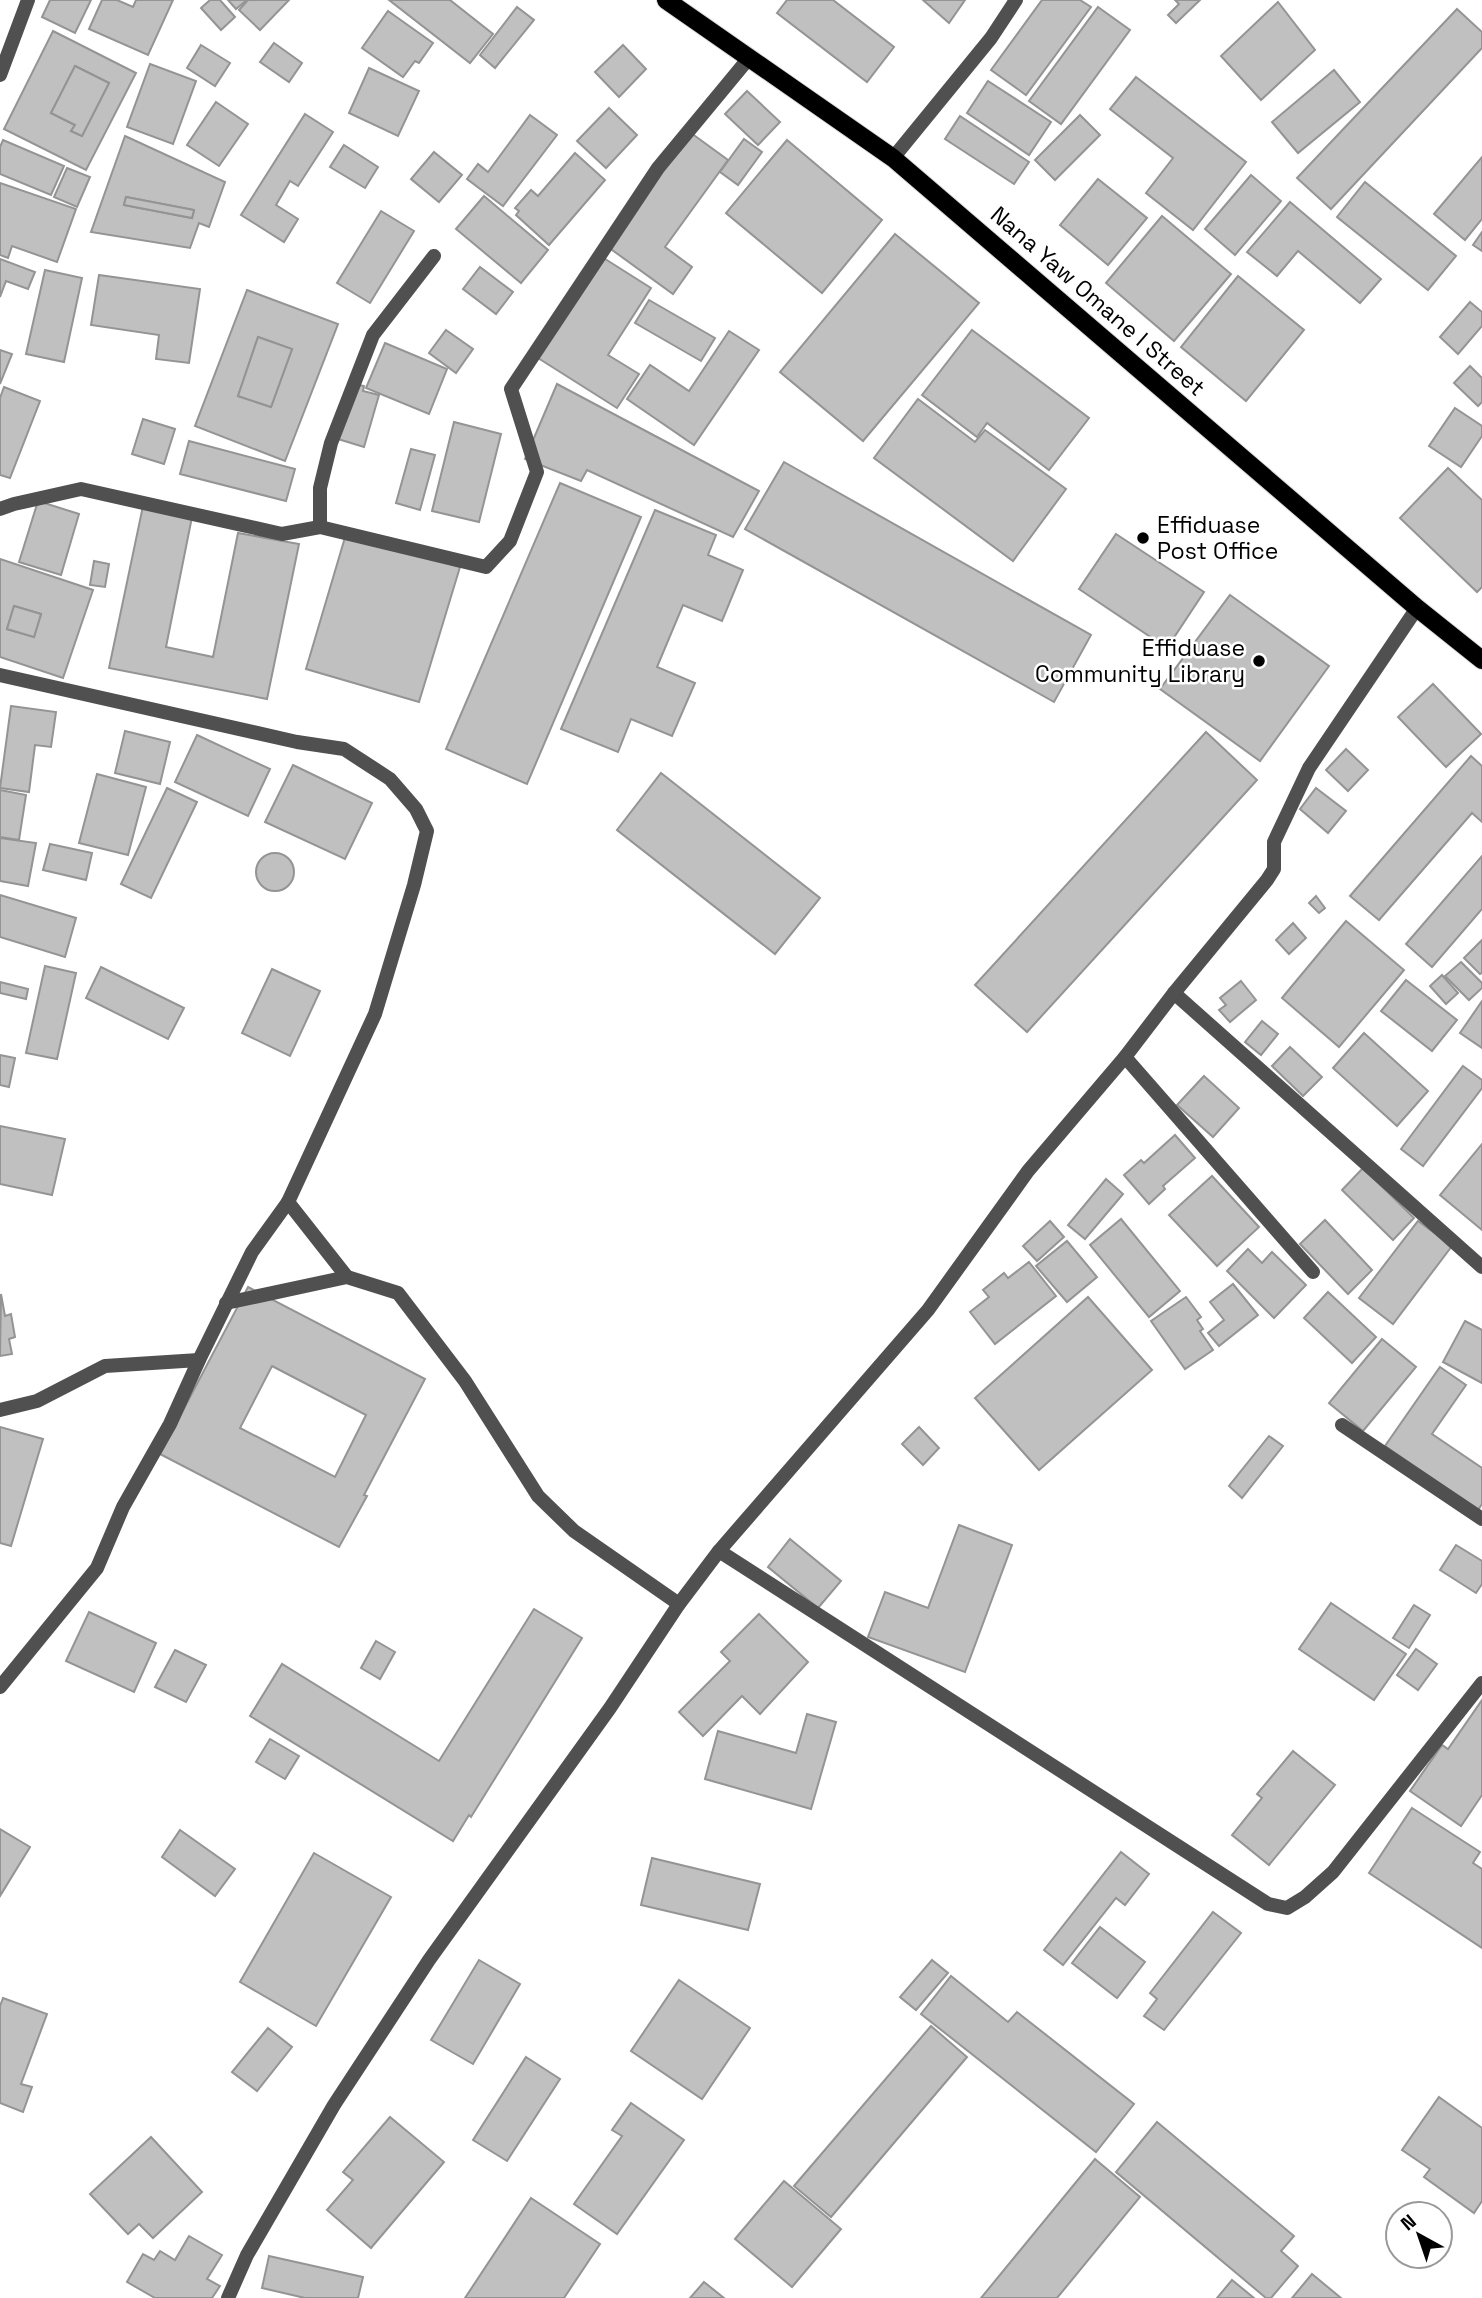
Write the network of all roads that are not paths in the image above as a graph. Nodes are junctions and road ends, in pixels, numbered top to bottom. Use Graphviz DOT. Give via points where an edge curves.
graph roads {
  1 [pos="28,0"];
  2 [pos="666,0"];
  3 [pos="1016,0"];
  4 [pos="749,58"];
  5 [pos="0,75"];
  6 [pos="893,158"];
  7 [pos="434,256"];
  8 [pos="0,509"];
  9 [pos="320,527"];
  10 [pos="1418,608"];
  11 [pos="1482,660"];
  12 [pos="0,675"];
  13 [pos="1174,993"];
  14 [pos="1125,1057"];
  15 [pos="288,1202"];
  16 [pos="1482,1267"];
  17 [pos="1313,1272"];
  18 [pos="347,1277"];
  19 [pos="226,1303"];
  20 [pos="199,1360"];
  21 [pos="0,1410"];
  22 [pos="1342,1425"];
  23 [pos="1482,1518"];
  24 [pos="719,1551"];
  25 [pos="679,1604"];
  26 [pos="1482,1683"];
  27 [pos="0,1687"];
  28 [pos="228,2298"];
  1 -- 5 [label="street"];
  2 -- 4 [label="main road, Nana Yaw Omane I Street"];
  3 -- 6 [label="street" via="991,38"];
  4 -- 6 [label="main road, Nana Yaw Omane I Street"];
  4 -- 9 [label="street" via="658,169 511,389 537,472 510,541 486,567"];
  6 -- 10 [label="main road, Nana Yaw Omane I Street"];
  7 -- 9 [label="street" via="373,335 331,443 320,488"];
  8 -- 9 [label="street" via="81,489 282,534"];
  10 -- 11 [label="main road, Nana Yaw Omane I Street"];
  10 -- 13 [label="street" via="1310,768 1274,842 1274,869"];
  12 -- 15 [label="street" via="344,749 390,779 416,808 427,831 376,1014"];
  13 -- 14 [label="street"];
  13 -- 16 [label="street"];
  14 -- 17 [label="street"];
  14 -- 24 [label="street" via="1028,1171 928,1310"];
  15 -- 18 [label="street"];
  15 -- 19 [label="street" via="252,1252"];
  18 -- 19 [label="street"];
  18 -- 25 [label="street" via="398,1293 465,1381 538,1496 574,1531"];
  19 -- 20 [label="street"];
  20 -- 21 [label="street" via="106,1366 37,1401"];
  20 -- 27 [label="street" via="97,1568"];
  22 -- 23 [label="street"];
  24 -- 25 [label="street"];
  24 -- 26 [label="street" via="1268,1904 1287,1908 1333,1872"];
  25 -- 28 [label="street" via="611,1708 429,1960 334,2105 247,2255"];
}
